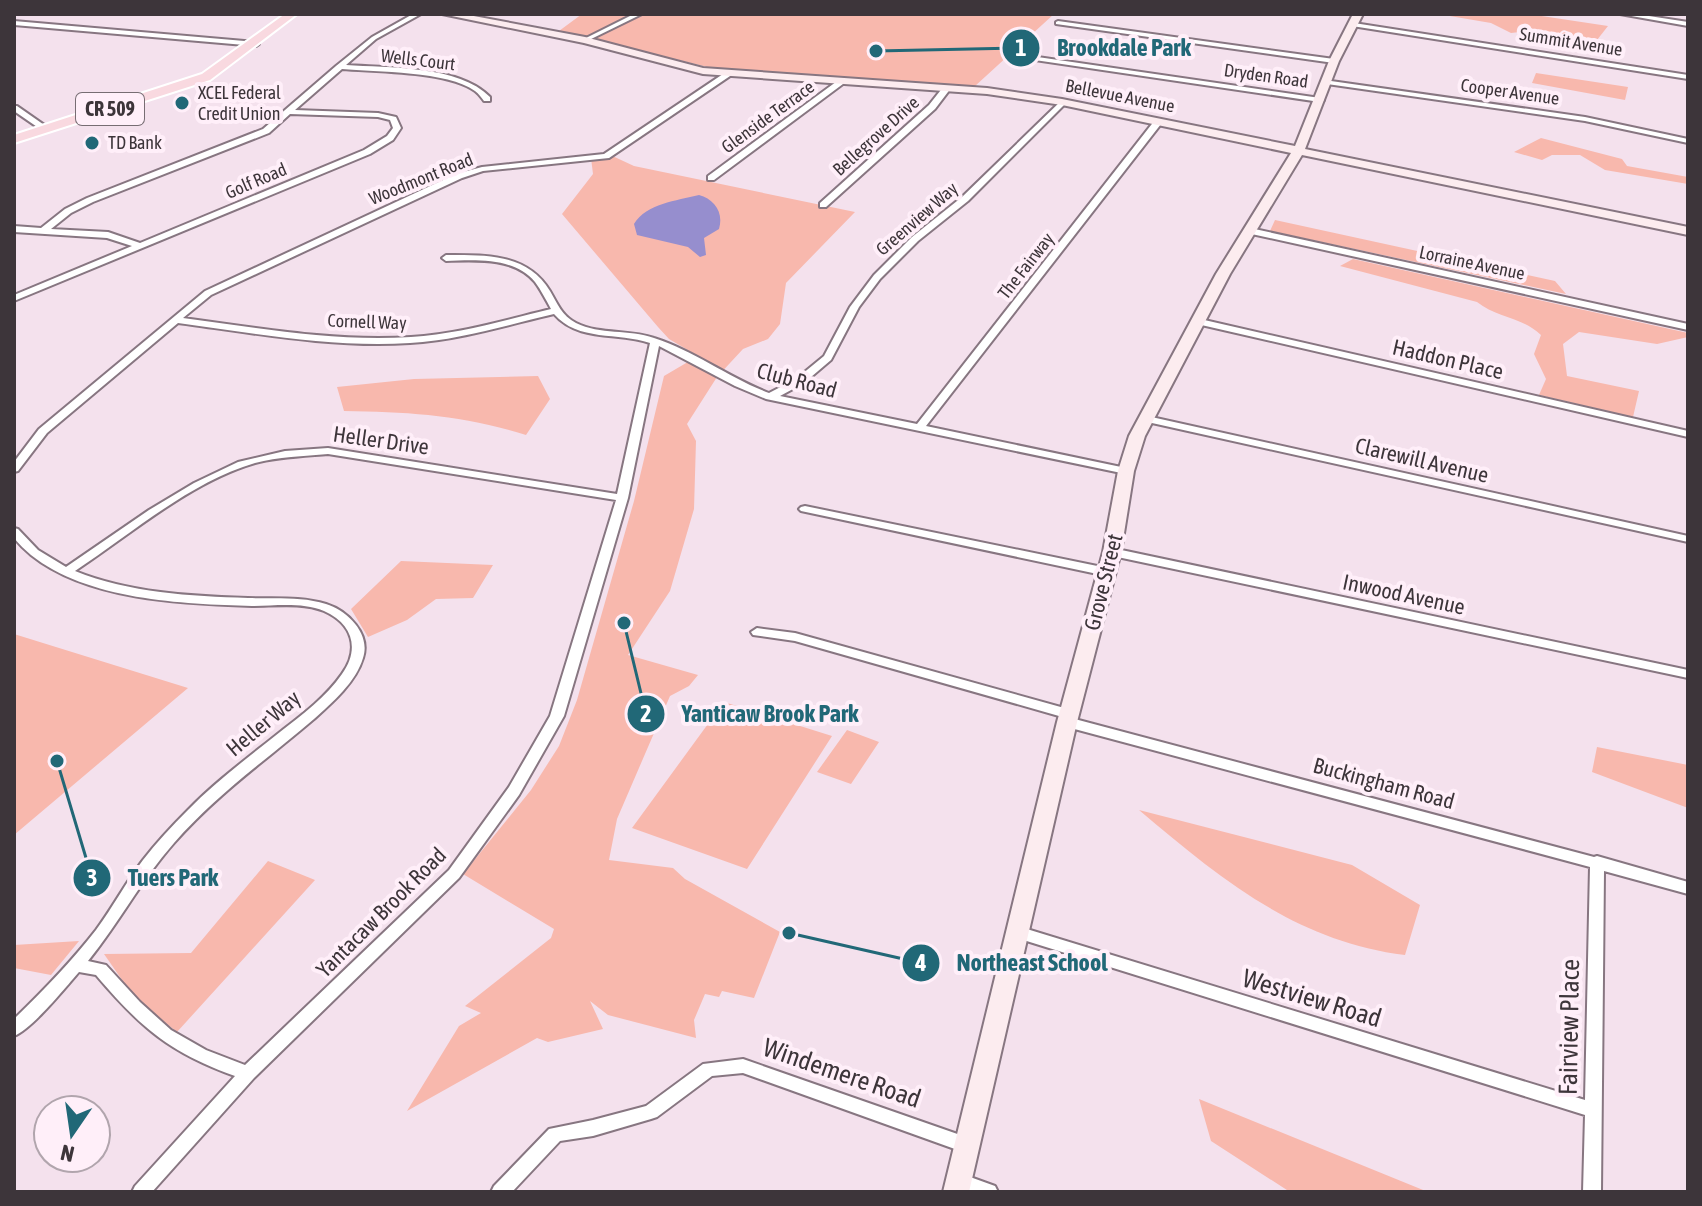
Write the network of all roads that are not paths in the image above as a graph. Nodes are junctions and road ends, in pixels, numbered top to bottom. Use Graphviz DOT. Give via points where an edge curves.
graph roads {
  1 [pos="292,14"];
  2 [pos="418,14"];
  3 [pos="447,14"];
  4 [pos="639,14"];
  5 [pos="1623,14"];
  6 [pos="468,16"];
  7 [pos="620,17"];
  8 [pos="1356,19"];
  9 [pos="14,23"];
  10 [pos="1058,23"];
  11 [pos="1688,24"];
  12 [pos="585,40"];
  13 [pos="256,44"];
  14 [pos="1017,56"];
  15 [pos="1334,61"];
  16 [pos="338,67"];
  17 [pos="729,74"];
  18 [pos="1688,77"];
  19 [pos="843,81"];
  20 [pos="1327,82"];
  21 [pos="947,88"];
  22 [pos="487,99"];
  23 [pos="1320,100"];
  24 [pos="1062,102"];
  25 [pos="14,108"];
  26 [pos="289,112"];
  27 [pos="1158,122"];
  28 [pos="46,129"];
  29 [pos="14,139"];
  30 [pos="1688,141"];
  31 [pos="1299,150"];
  32 [pos="711,178"];
  33 [pos="823,205"];
  34 [pos="14,229"];
  35 [pos="43,231"];
  36 [pos="1250,231"];
  37 [pos="1688,231"];
  38 [pos="140,246"];
  39 [pos="446,258"];
  40 [pos="15,297"];
  41 [pos="555,311"];
  42 [pos="175,320"];
  43 [pos="1200,322"];
  44 [pos="1688,327"];
  45 [pos="655,341"];
  46 [pos="770,397"];
  47 [pos="1147,419"];
  48 [pos="919,429"];
  49 [pos="1688,434"];
  50 [pos="14,469"];
  51 [pos="1126,471"];
  52 [pos="622,498"];
  53 [pos="805,509"];
  54 [pos="14,531"];
  55 [pos="1688,539"];
  56 [pos="1112,552"];
  57 [pos="67,571"];
  58 [pos="1107,572"];
  59 [pos="757,632"];
  60 [pos="1688,674"];
  61 [pos="1068,718"];
  62 [pos="1597,862"];
  63 [pos="1688,888"];
  64 [pos="1017,932"];
  65 [pos="76,965"];
  66 [pos="14,1029"];
  67 [pos="248,1073"];
  68 [pos="1593,1110"];
  69 [pos="966,1145"];
  70 [pos="957,1186"];
  71 [pos="141,1192"];
  72 [pos="500,1192"];
  73 [pos="989,1192"];
  74 [pos="1592,1192"];
  1 -- 13 [label="main road, CR 509"];
  2 -- 16 [label="street" via="383,32"];
  3 -- 6 [label="main road, Bellevue Avenue"];
  4 -- 12 [label="street"];
  5 -- 11 [label="street"];
  6 -- 12 [label="main road, Bellevue Avenue"];
  7 -- 12 [label="street"];
  8 -- 15 [label="main road, Grove Street"];
  8 -- 18 [label="street, Summit Avenue"];
  9 -- 13 [label="street"];
  10 -- 15 [label="street"];
  12 -- 17 [label="main road, Bellevue Avenue"];
  13 -- 28 [label="main road, CR 509" via="194,82"];
  14 -- 23 [label="street, Dryden Road"];
  15 -- 20 [label="main road, Grove Street"];
  16 -- 22 [label="street, Wells Court" via="461,81 481,89"];
  16 -- 26 [label="street"];
  17 -- 19 [label="main road, Bellevue Avenue"];
  17 -- 42 [label="street, Woodmont Road" via="606,156 459,176 222,284"];
  19 -- 21 [label="main road, Bellevue Avenue"];
  19 -- 32 [label="street, Glenside Terrace"];
  20 -- 23 [label="main road, Grove Street"];
  20 -- 30 [label="street, Cooper Avenue" via="1585,119"];
  21 -- 24 [label="main road, Bellevue Avenue"];
  21 -- 33 [label="street, Bellegrove Drive"];
  23 -- 31 [label="main road, Grove Street"];
  24 -- 27 [label="main road, Bellevue Avenue"];
  24 -- 46 [label="street, Greenview Way" via="877,277 828,358"];
  25 -- 28 [label="street"];
  26 -- 35 [label="street" via="250,138 90,200"];
  26 -- 38 [label="street, Golf Road" via="383,116 397,128 374,149"];
  27 -- 31 [label="main road, Bellevue Avenue"];
  27 -- 48 [label="street, The Fairway"];
  28 -- 29 [label="main road, CR 509"];
  31 -- 36 [label="main road, Grove Street"];
  31 -- 37 [label="main road, Bellevue Avenue"];
  34 -- 35 [label="street"];
  35 -- 38 [label="street" via="108,235"];
  36 -- 43 [label="main road, Grove Street"];
  36 -- 44 [label="street, Lorraine Avenue"];
  38 -- 40 [label="street, Golf Road"];
  39 -- 41 [label="street" via="519,267 535,277"];
  41 -- 42 [label="street, Cornell Way" via="409,340"];
  41 -- 45 [label="street, Club Road" via="580,328"];
  42 -- 50 [label="street" via="43,431"];
  43 -- 47 [label="main road, Grove Street"];
  43 -- 49 [label="street, Haddon Place"];
  45 -- 46 [label="street, Club Road"];
  45 -- 52 [label="street, Yantacaw Brook Road"];
  46 -- 48 [label="street, Club Road"];
  47 -- 51 [label="main road, Grove Street"];
  47 -- 55 [label="street, Clarewill Avenue"];
  48 -- 51 [label="street, Club Road"];
  51 -- 56 [label="main road, Grove Street"];
  52 -- 57 [label="street, Heller Drive" via="328,451 279,455 242,464 199,485"];
  52 -- 67 [label="street, Yantacaw Brook Road" via="557,716 514,791 454,874"];
  53 -- 58 [label="street"];
  54 -- 57 [label="street, Heller Way" via="31,551"];
  56 -- 58 [label="main road, Grove Street"];
  56 -- 60 [label="street, Inwood Avenue"];
  57 -- 65 [label="street, Heller Way" via="162,596 330,609 355,631 359,646 358,659 343,684 217,790 165,843"];
  58 -- 61 [label="main road, Grove Street"];
  59 -- 61 [label="street, Buckingham Road" via="795,637"];
  61 -- 62 [label="street, Buckingham Road"];
  61 -- 64 [label="main road, Grove Street"];
  62 -- 63 [label="street, Buckingham Road"];
  62 -- 68 [label="street, Fairview Place"];
  64 -- 68 [label="street, Westview Road"];
  64 -- 69 [label="main road, Grove Street"];
  65 -- 66 [label="street, Heller Way"];
  65 -- 67 [label="street" via="101,969 141,1018 171,1040"];
  67 -- 71 [label="street, Yantacaw Brook Road"];
  68 -- 74 [label="street, Fairview Place"];
  69 -- 70 [label="main road, Grove Street"];
  69 -- 72 [label="street, Windemere Road" via="743,1066 709,1069 651,1112 555,1134"];
  70 -- 73 [label="street"];
}
